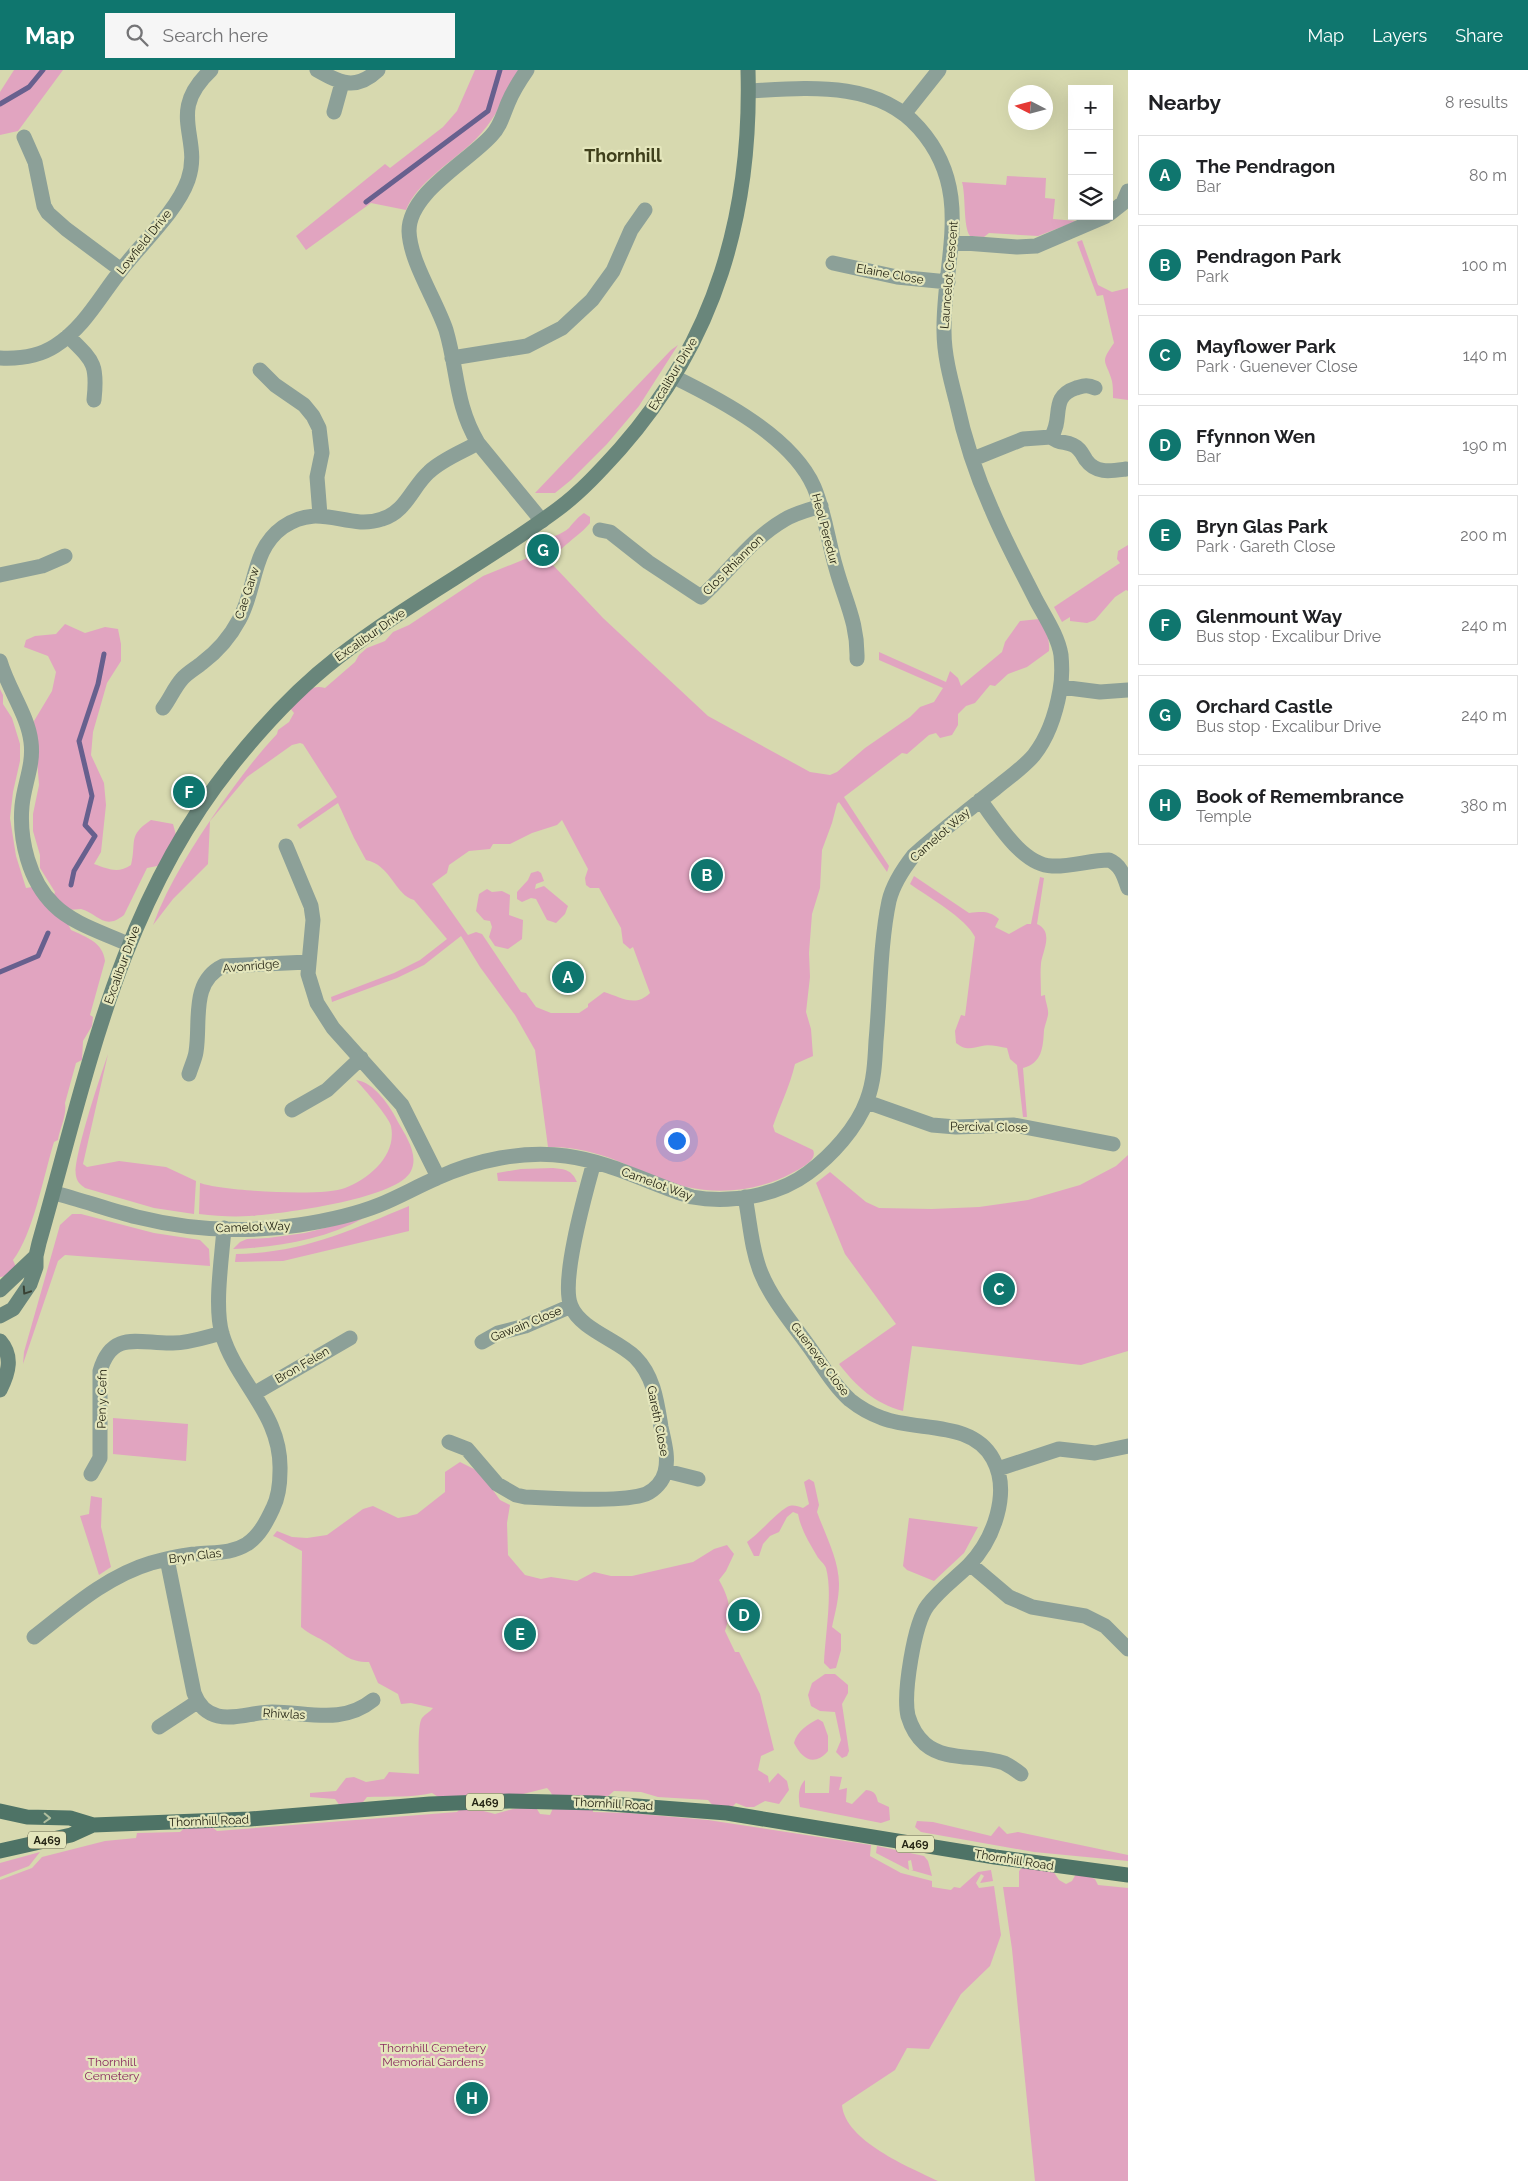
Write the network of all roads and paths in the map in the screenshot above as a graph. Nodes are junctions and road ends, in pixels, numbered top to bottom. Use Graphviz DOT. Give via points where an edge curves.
graph roads {
  1 [pos="210,70"];
  2 [pos="317,70"];
  3 [pos="378,70"];
  4 [pos="527,70"];
  5 [pos="748,70"];
  6 [pos="939,70"];
  7 [pos="342,83"];
  8 [pos="749,91"];
  9 [pos="334,112"];
  10 [pos="904,114"];
  11 [pos="24,137"];
  12 [pos="1128,191"];
  13 [pos="645,210"];
  14 [pos="1113,211"];
  15 [pos="1097,220"];
  16 [pos="952,242"];
  17 [pos="833,263"];
  18 [pos="121,270"];
  19 [pos="948,282"];
  20 [pos="68,336"];
  21 [pos="0,358"];
  22 [pos="452,358"];
  23 [pos="260,370"];
  24 [pos="674,377"];
  25 [pos="1095,388"];
  26 [pos="94,400"];
  27 [pos="1051,437"];
  28 [pos="478,443"];
  29 [pos="972,459"];
  30 [pos="1126,469"];
  31 [pos="821,506"];
  32 [pos="320,515"];
  33 [pos="542,521"];
  34 [pos="600,530"];
  35 [pos="65,556"];
  36 [pos="0,575"];
  37 [pos="1048,622"];
  38 [pos="857,659"];
  39 [pos="0,661"];
  40 [pos="1061,688"];
  41 [pos="1128,690"];
  42 [pos="164,708"];
  43 [pos="980,800"];
  44 [pos="286,846"];
  45 [pos="1128,888"];
  46 [pos="128,944"];
  47 [pos="308,962"];
  48 [pos="361,1058"];
  49 [pos="189,1074"];
  50 [pos="866,1102"];
  51 [pos="292,1110"];
  52 [pos="1113,1144"];
  53 [pos="594,1162"];
  54 [pos="438,1177"];
  55 [pos="54,1193"];
  56 [pos="745,1196"];
  57 [pos="224,1228"];
  58 [pos="36,1256"];
  59 [pos="0,1290"];
  60 [pos="570,1306"];
  61 [pos="0,1316"];
  62 [pos="222,1333"];
  63 [pos="350,1338"];
  64 [pos="0,1341"];
  65 [pos="482,1342"];
  66 [pos="0,1390"];
  67 [pos="255,1393"];
  68 [pos="449,1442"];
  69 [pos="1128,1446"];
  70 [pos="998,1469"];
  71 [pos="666,1471"];
  72 [pos="91,1474"];
  73 [pos="698,1479"];
  74 [pos="167,1559"];
  75 [pos="970,1564"];
  76 [pos="34,1637"];
  77 [pos="1128,1650"];
  78 [pos="372,1700"];
  79 [pos="197,1702"];
  80 [pos="160,1727"];
  81 [pos="1021,1774"];
  82 [pos="0,1811"];
  83 [pos="93,1825"];
  84 [pos="0,1851"];
  85 [pos="1128,1875"];
  1 -- 18 [label="street, Lowfield Drive" via="189,99 187,125 191,167 182,192"];
  2 -- 7 [label="street"];
  3 -- 7 [label="street" via="361,82"];
  4 -- 22 [label="street" via="495,132 426,193 410,219 413,253 436,303"];
  5 -- 8 [label="street, Excalibur Drive"];
  6 -- 10 [label="street"];
  7 -- 9 [label="street"];
  8 -- 10 [label="street, Launcelot Crescent" via="812,88 846,91 878,100"];
  8 -- 24 [label="street, Excalibur Drive" via="744,173 733,236 702,325"];
  10 -- 16 [label="street, Launcelot Crescent" via="928,139 945,167 953,205"];
  11 -- 18 [label="street" via="35,162 48,213"];
  12 -- 14 [label="street" via="1123,203"];
  13 -- 22 [label="street" via="631,230 613,271 592,300 562,328 526,346"];
  15 -- 16 [label="street" via="1036,246"];
  16 -- 19 [label="street, Launcelot Crescent"];
  17 -- 19 [label="street, Elaine Close"];
  18 -- 20 [label="street, Lowfield Drive"];
  19 -- 29 [label="street, Launcelot Crescent" via="944,346"];
  20 -- 21 [label="street, Lowfield Drive" via="32,356"];
  20 -- 26 [label="street" via="96,368"];
  22 -- 28 [label="street" via="460,403"];
  23 -- 32 [label="street" via="304,405 319,428 322,453 317,477"];
  24 -- 31 [label="street, Heol Peredur" via="750,421 782,444 804,471"];
  24 -- 33 [label="street, Excalibur Drive" via="646,419 611,459 571,499"];
  25 -- 27 [label="street" via="1084,385 1062,395 1056,430"];
  27 -- 29 [label="street" via="1023,439"];
  27 -- 30 [label="street" via="1057,442 1072,444 1094,468 1102,471"];
  28 -- 32 [label="street, Cae Garw" via="429,472 392,516 360,522"];
  28 -- 33 [label="street"];
  29 -- 37 [label="street, Launcelot Crescent" via="991,508"];
  31 -- 34 [label="street, Clos Rhiannon" via="785,519 770,529 701,598 610,532"];
  31 -- 38 [label="street, Heol Peredur" via="836,570 854,621"];
  32 -- 42 [label="street, Cae Garw" via="308,516 284,526 264,546 246,604 234,630 215,652 182,678"];
  33 -- 46 [label="street, Excalibur Drive" via="375,630 326,667 287,703 247,746 211,793 163,868"];
  35 -- 36 [label="street" via="42,566"];
  37 -- 40 [label="street, Camelot Way" via="1061,654"];
  39 -- 46 [label="street" via="7,683 24,715 31,741 32,759 22,820 25,849 36,879 54,906"];
  40 -- 41 [label="street" via="1100,692"];
  40 -- 43 [label="street, Camelot Way" via="1054,716 1032,757"];
  43 -- 45 [label="street" via="1016,846 1036,862 1058,866 1109,860 1122,871"];
  43 -- 50 [label="street, Camelot Way" via="914,855 894,887 884,943 873,1076"];
  44 -- 47 [label="street" via="312,906"];
  46 -- 55 [label="street, Excalibur Drive" via="102,1021"];
  47 -- 48 [label="street" via="311,988 317,1003 333,1028"];
  47 -- 49 [label="street, Avonridge" via="223,966 214,970 206,978 202,990 196,1053"];
  48 -- 51 [label="street" via="327,1090"];
  48 -- 54 [label="street" via="402,1105"];
  50 -- 52 [label="street, Percival Close" via="932,1125 1014,1125"];
  50 -- 56 [label="street, Camelot Way" via="838,1144 814,1168 793,1182"];
  53 -- 54 [label="street, Camelot Way" via="565,1156 520,1156 494,1160"];
  53 -- 56 [label="street, Camelot Way" via="692,1197 718,1200"];
  53 -- 60 [label="street" via="568,1271"];
  54 -- 57 [label="street, Camelot Way" via="378,1206 328,1220 270,1228"];
  55 -- 57 [label="street, Camelot Way" via="138,1217 196,1227"];
  55 -- 58 [label="street, Excalibur Drive"];
  56 -- 70 [label="street, Guenever Close" via="756,1256 767,1287 849,1399 896,1423 967,1435 985,1448"];
  57 -- 62 [label="street, Bryn Glas" via="220,1299"];
  58 -- 59 [label="street, Excalibur Drive"];
  58 -- 61 [label="street, Excalibur Drive, one-way" via="30,1284 13,1309"];
  60 -- 65 [label="street, Gawain Close"];
  60 -- 71 [label="street, Gareth Close" via="585,1324 624,1348 644,1369 658,1405"];
  62 -- 67 [label="street, Bryn Glas" via="236,1364"];
  62 -- 72 [label="street, Pen y Cefn" via="174,1343 123,1342 104,1357 100,1371 100,1458"];
  63 -- 67 [label="street, Bron Felen"];
  64 -- 66 [label="street" via="8,1354 8,1367"];
  67 -- 74 [label="street, Bryn Glas" via="274,1430 280,1463 280,1486 270,1516 254,1538 236,1549"];
  68 -- 71 [label="street, Gareth Close" via="467,1449 497,1484 525,1497 614,1498 646,1494 662,1481"];
  69 -- 70 [label="street" via="1095,1453 1059,1448"];
  70 -- 75 [label="street, Guenever Close" via="1001,1489 997,1514 985,1544"];
  71 -- 73 [label="street"];
  74 -- 76 [label="street, Bryn Glas" via="117,1578"];
  74 -- 79 [label="street"];
  75 -- 77 [label="street" via="1009,1597 1032,1607 1085,1616 1105,1626"];
  75 -- 81 [label="street, Guenever Close" via="937,1595 920,1619 909,1680 908,1717 914,1731 934,1750 1003,1763"];
  78 -- 79 [label="street, Rhiwlas" via="352,1712 327,1716 271,1712 218,1717"];
  79 -- 80 [label="street"];
  82 -- 83 [label="main road, Thornhill Road / A469, one-way" via="27,1817 70,1818"];
  83 -- 84 [label="main road, Thornhill Road / A469" via="71,1835"];
  83 -- 85 [label="main road, Thornhill Road / A469" via="250,1819 440,1804 559,1801 727,1812"];
}
